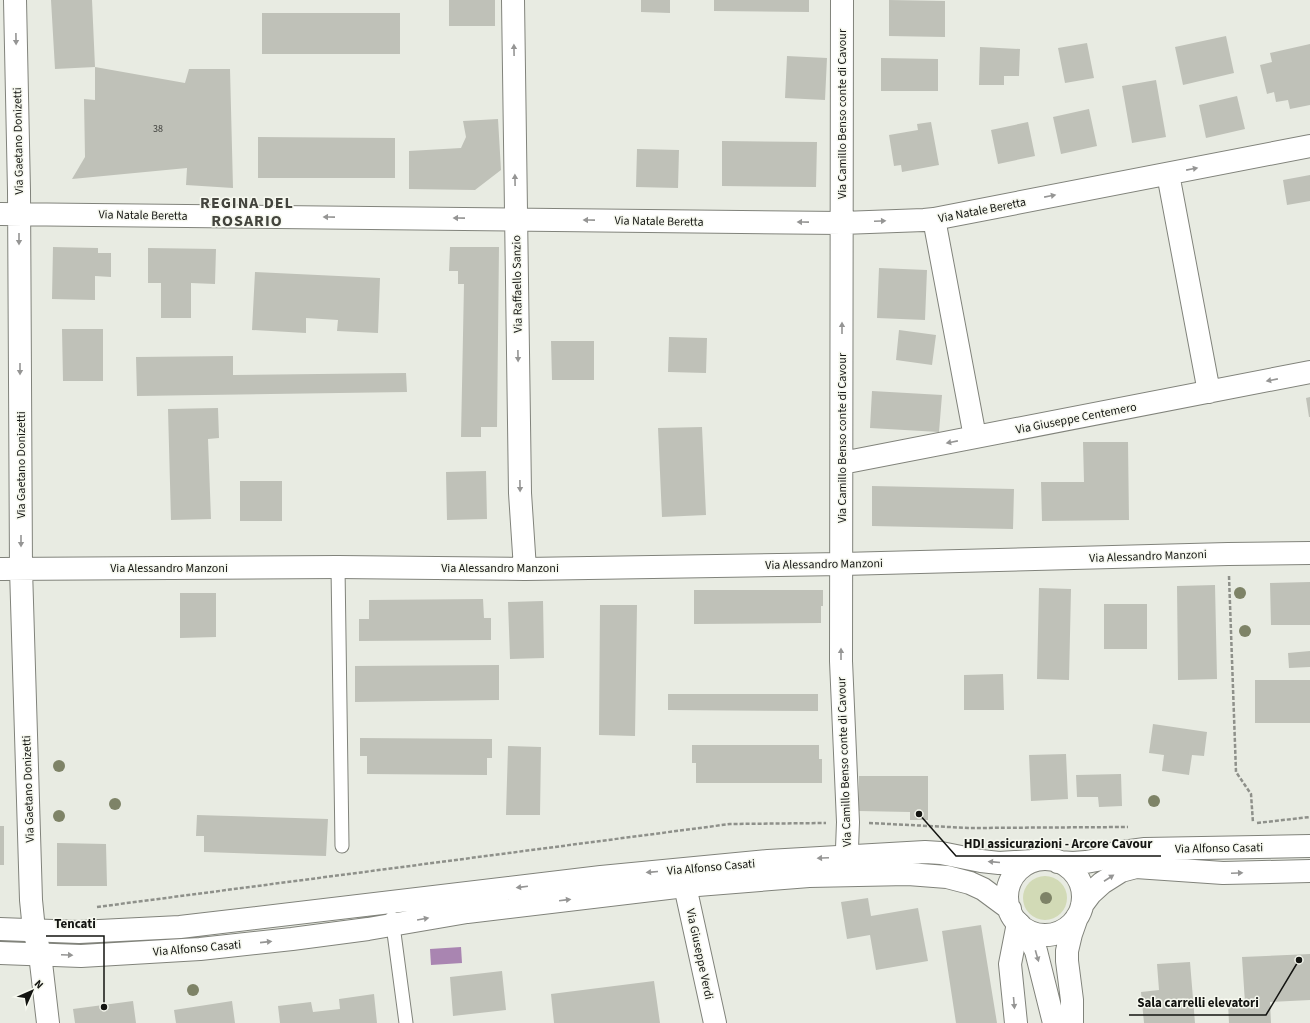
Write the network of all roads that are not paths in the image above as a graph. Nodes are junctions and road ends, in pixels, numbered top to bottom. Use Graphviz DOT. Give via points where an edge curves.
graph roads {
  1 [pos="15,0"];
  2 [pos="513,0"];
  3 [pos="842,0"];
  4 [pos="1310,146"];
  5 [pos="1168,174"];
  6 [pos="10,214"];
  7 [pos="516,219"];
  8 [pos="934,219"];
  9 [pos="842,223"];
  10 [pos="1310,372"];
  11 [pos="1209,392"];
  12 [pos="975,437"];
  13 [pos="842,463"];
  14 [pos="1310,553"];
  15 [pos="842,564"];
  16 [pos="338,567"];
  17 [pos="11,569"];
  18 [pos="525,569"];
  19 [pos="342,846"];
  20 [pos="1310,846"];
  21 [pos="1033,861"];
  22 [pos="1058,862"];
  23 [pos="846,866"];
  24 [pos="1310,871"];
  25 [pos="685,886"];
  26 [pos="390,903"];
  27 [pos="1080,911"];
  28 [pos="1014,916"];
  29 [pos="393,925"];
  30 [pos="0,929"];
  31 [pos="34,930"];
  32 [pos="0,953"];
  33 [pos="40,954"];
  34 [pos="48,1023"];
  35 [pos="406,1023"];
  36 [pos="715,1023"];
  37 [pos="1016,1023"];
  38 [pos="1054,1023"];
  39 [pos="1072,1023"];
  1 -- 6 [label="street, Via Gaetano Donizetti, one-way"];
  7 -- 2 [label="street, Via Raffaello Sanzio, one-way"];
  3 -- 9 [label="street, Via Camillo Benso conte di Cavour"];
  5 -- 4 [label="street, Via Natale Beretta, one-way"];
  8 -- 5 [label="street, Via Natale Beretta, one-way"];
  5 -- 11 [label="street"];
  7 -- 6 [label="street, Via Natale Beretta, one-way"];
  6 -- 17 [label="street, Via Gaetano Donizetti, one-way"];
  9 -- 7 [label="street, Via Natale Beretta, one-way"];
  7 -- 18 [label="street, Via Raffaello Sanzio, one-way" via="520,492"];
  9 -- 8 [label="street, Via Natale Beretta, one-way"];
  8 -- 12 [label="street"];
  13 -- 9 [label="street, Via Camillo Benso conte di Cavour, one-way"];
  10 -- 11 [label="street, Via Giuseppe Centemero, one-way"];
  11 -- 12 [label="street, Via Giuseppe Centemero"];
  12 -- 13 [label="street, Via Giuseppe Centemero, one-way"];
  13 -- 15 [label="street, Via Camillo Benso conte di Cavour"];
  14 -- 15 [label="street, Via Alessandro Manzoni"];
  15 -- 18 [label="street, Via Alessandro Manzoni"];
  23 -- 15 [label="street, Via Camillo Benso conte di Cavour, one-way" via="848,822 841,661"];
  16 -- 17 [label="street, Via Alessandro Manzoni"];
  16 -- 18 [label="street, Via Alessandro Manzoni"];
  16 -- 19 [label="lane"];
  17 -- 31 [label="street, Via Gaetano Donizetti"];
  20 -- 22 [label="street, Via Alfonso Casati" via="1145,849 1122,852 1086,862"];
  21 -- 22 [label="street" via="1045,859"];
  21 -- 23 [label="street, Via Alfonso Casati, one-way" via="981,861 933,852"];
  21 -- 28 [label="street" via="1020,869 1011,880 1008,895"];
  22 -- 27 [label="street" via="1069,868 1078,878 1082,890"];
  23 -- 25 [label="street, Via Alfonso Casati"];
  23 -- 26 [label="street, Via Alfonso Casati, one-way" via="768,862 635,874"];
  23 -- 28 [label="street, Via Alfonso Casati" via="947,877 970,883 983,889"];
  27 -- 24 [label="street, Via Alfonso Casati, one-way" via="1091,893 1102,883 1121,871 1136,867 1223,873"];
  29 -- 25 [label="street, Via Alfonso Casati, one-way" via="467,912"];
  25 -- 36 [label="street, Via Giuseppe Verdi"];
  26 -- 29 [label="lane"];
  26 -- 31 [label="street, Via Alfonso Casati" via="180,926 79,932"];
  27 -- 28 [label="street" via="1072,924 1049,935 1032,933 1022,927"];
  27 -- 39 [label="street" via="1067,951"];
  28 -- 37 [label="street, one-way" via="1010,964"];
  28 -- 38 [label="street, one-way" via="1036,951"];
  33 -- 29 [label="street, Via Alfonso Casati, one-way" via="80,956 200,949"];
  29 -- 35 [label="lane"];
  30 -- 31 [label="street, Via Alfonso Casati"];
  31 -- 33 [label="street, Via Gaetano Donizetti"];
  32 -- 33 [label="street, Via Alfonso Casati"];
  33 -- 34 [label="street, Via Gaetano Donizetti"];
}
